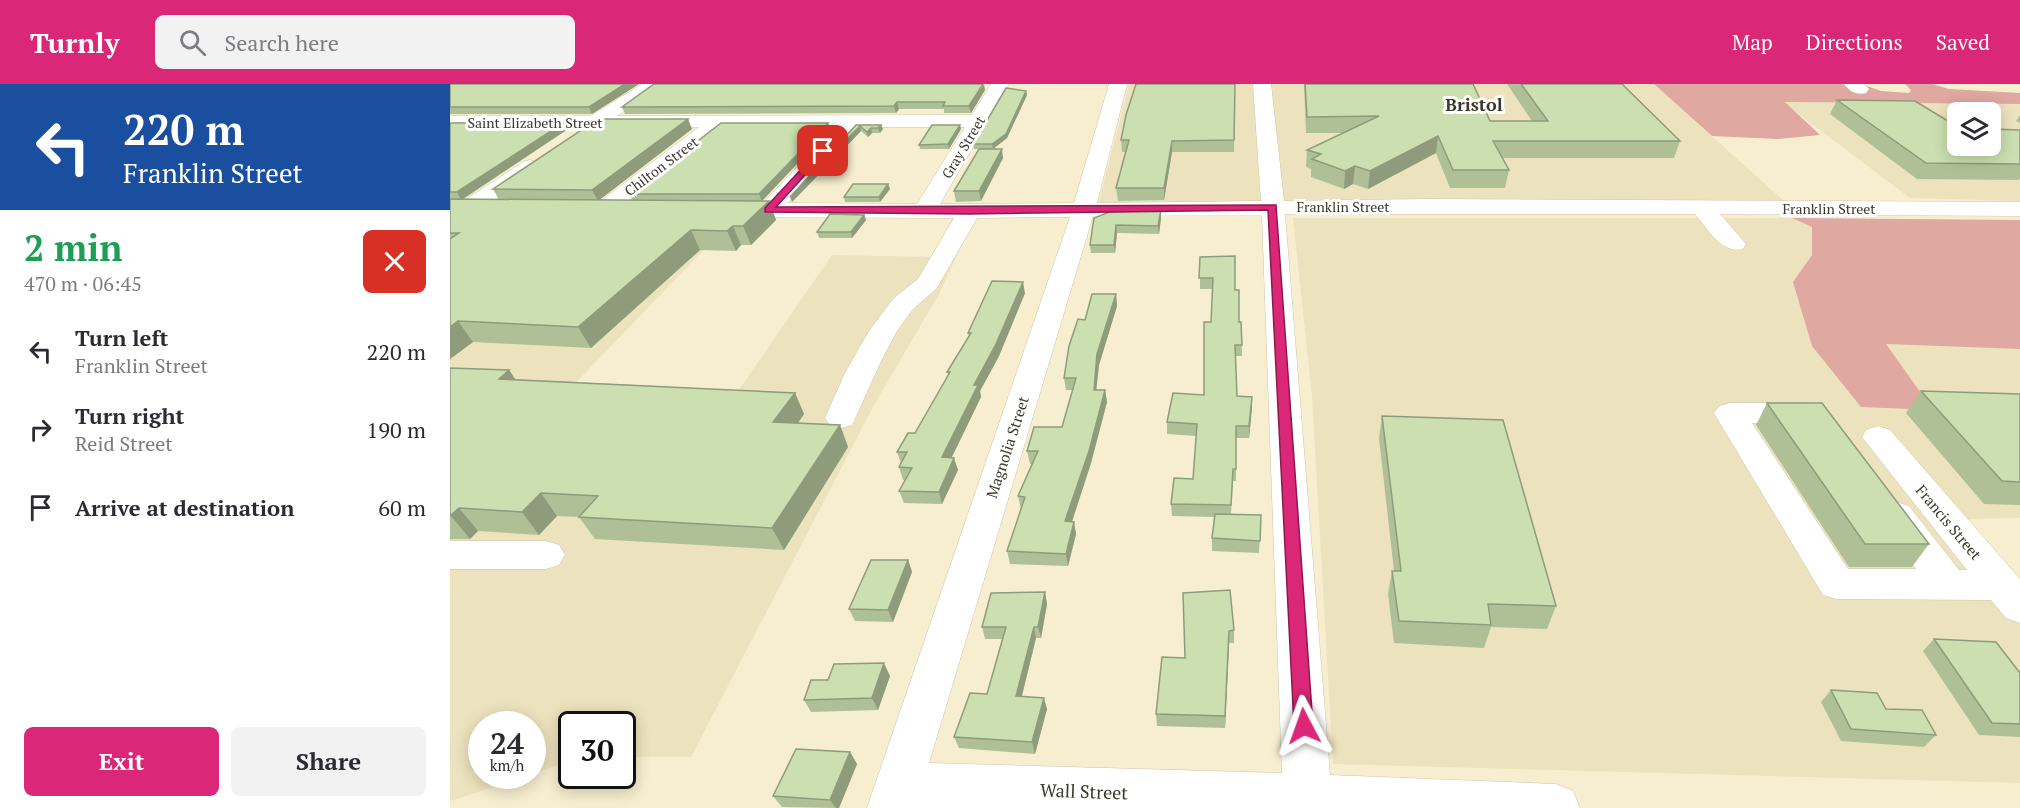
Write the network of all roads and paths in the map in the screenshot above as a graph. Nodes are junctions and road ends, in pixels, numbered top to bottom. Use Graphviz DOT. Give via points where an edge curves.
graph roads {
  1 [pos="654,84"];
  2 [pos="1000,84"];
  3 [pos="1118,84"];
  4 [pos="1262,84"];
  5 [pos="597,121"];
  6 [pos="719,121"];
  7 [pos="979,121"];
  8 [pos="450,122"];
  9 [pos="850,122"];
  10 [pos="569,140"];
  11 [pos="550,153"];
  12 [pos="1273,207"];
  13 [pos="1701,207"];
  14 [pos="459,209"];
  15 [pos="1084,209"];
  16 [pos="2020,209"];
  17 [pos="501,210"];
  18 [pos="705,210"];
  19 [pos="769,210"];
  20 [pos="925,210"];
  21 [pos="636,211"];
  22 [pos="969,211"];
  23 [pos="1734,244"];
  24 [pos="840,418"];
  25 [pos="1834,432"];
  26 [pos="1878,437"];
  27 [pos="1877,489"];
  28 [pos="450,555"];
  29 [pos="546,555"];
  30 [pos="1949,585"];
  31 [pos="2011,596"];
  32 [pos="894,797"];
  33 [pos="1308,802"];
  34 [pos="1556,808"];
  1 -- 5 [label="street"];
  2 -- 7 [label="street, Gray Street"];
  3 -- 15 [label="street, Magnolia Street"];
  4 -- 12 [label="street"];
  5 -- 6 [label="street, Saint Elizabeth Street"];
  5 -- 8 [label="street, Saint Elizabeth Street"];
  5 -- 10 [label="street"];
  6 -- 9 [label="street, Saint Elizabeth Street"];
  6 -- 21 [label="street, Chilton Street" via="591,211"];
  7 -- 9 [label="street, Saint Elizabeth Street"];
  7 -- 20 [label="street, Gray Street"];
  9 -- 19 [label="street"];
  11 -- 14 [label="street"];
  12 -- 13 [label="street, Franklin Street"];
  12 -- 15 [label="street, Franklin Street"];
  12 -- 33 [label="street"];
  13 -- 16 [label="street, Franklin Street"];
  13 -- 23 [label="street"];
  14 -- 17 [label="street"];
  15 -- 22 [label="street, Franklin Street"];
  15 -- 32 [label="street, Magnolia Street"];
  18 -- 19 [label="street, Franklin Street"];
  19 -- 20 [label="street, Franklin Street"];
  20 -- 22 [label="street, Franklin Street"];
  22 -- 24 [label="street" via="928,283 904,303 862,364"];
  25 -- 30 [label="street" via="1820,413 1730,413 1837,584"];
  26 -- 31 [label="street, Francis Street"];
  27 -- 30 [label="street"];
  28 -- 29 [label="street"];
  30 -- 31 [label="street"];
  32 -- 33 [label="street, Wall Street"];
  33 -- 34 [label="street, Wall Street"];
}
